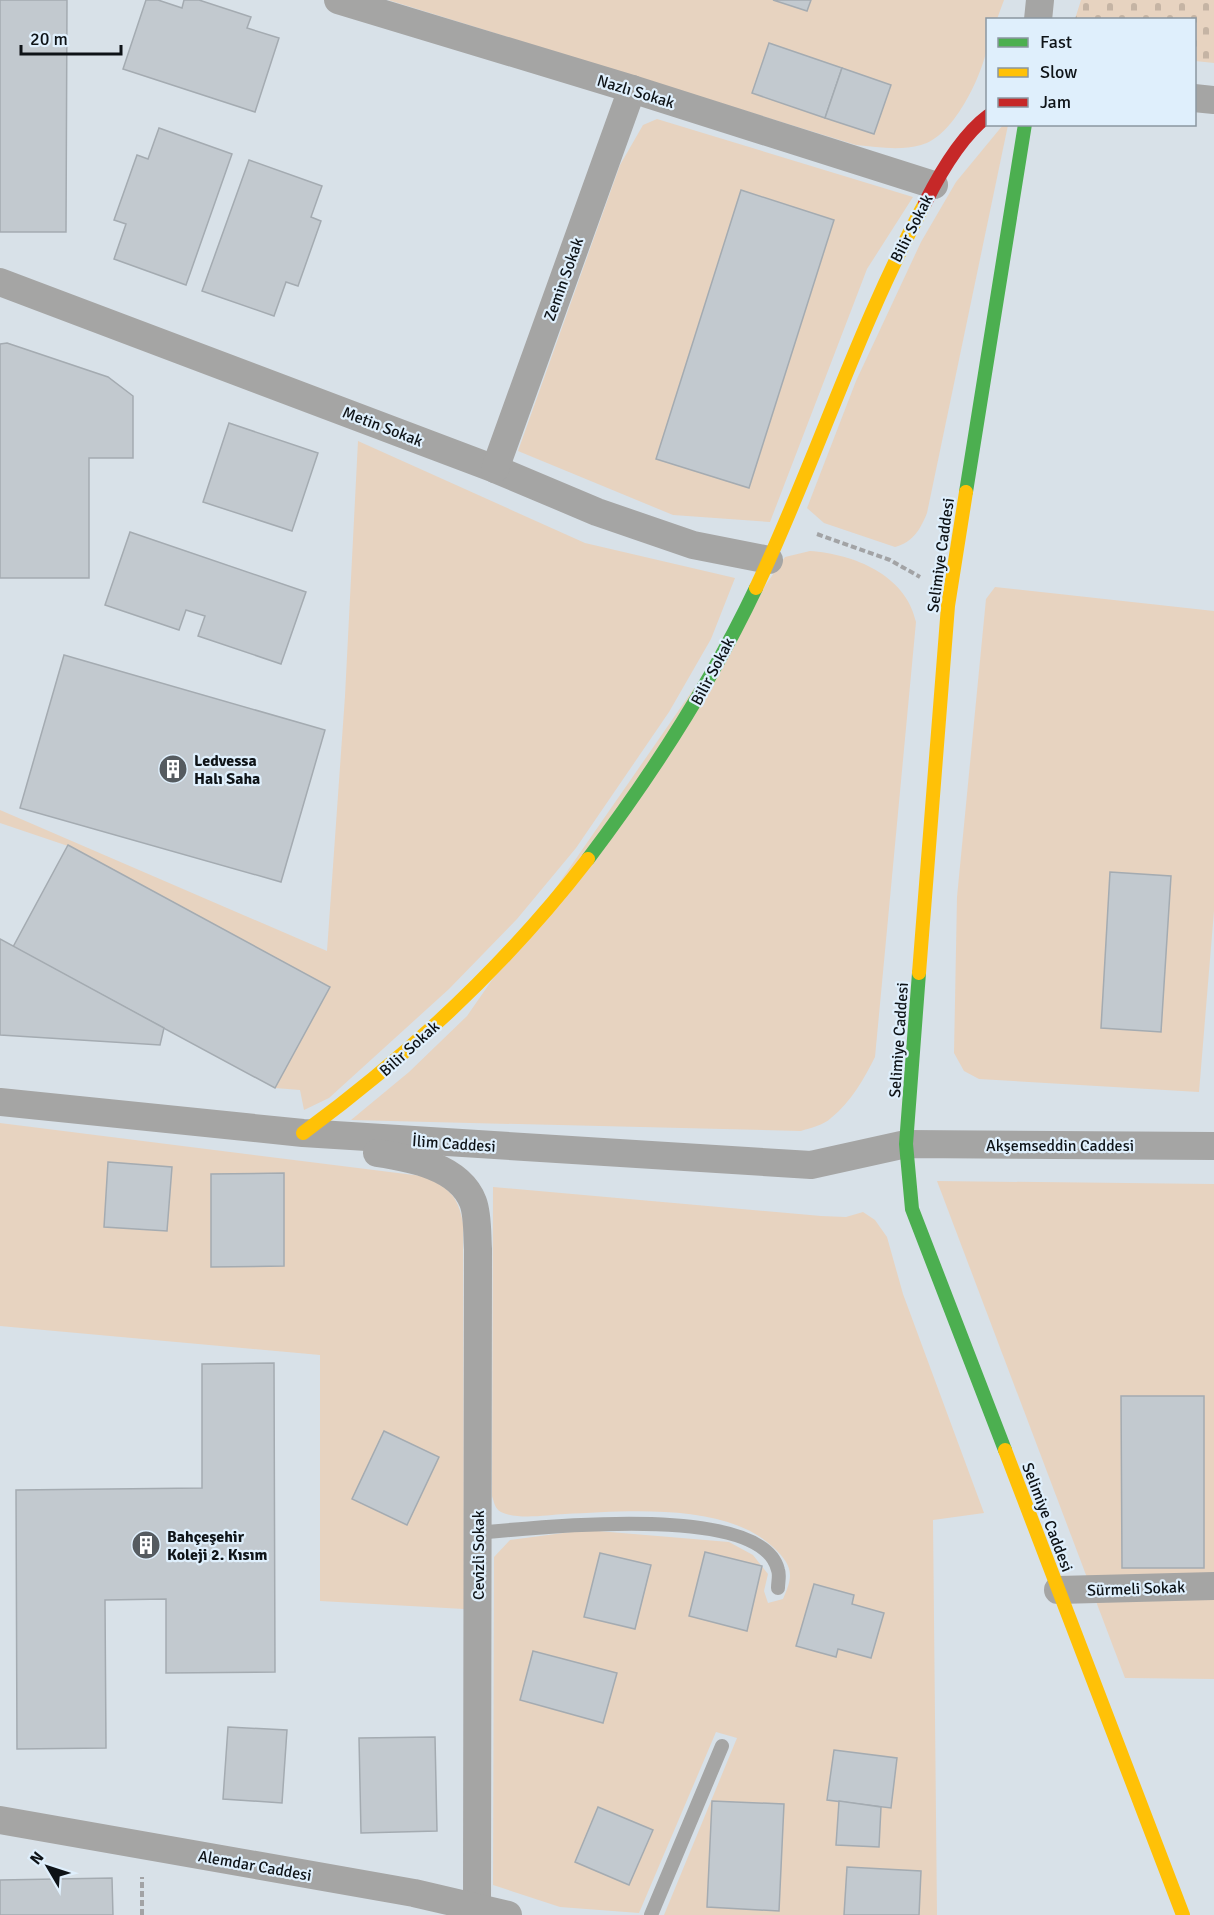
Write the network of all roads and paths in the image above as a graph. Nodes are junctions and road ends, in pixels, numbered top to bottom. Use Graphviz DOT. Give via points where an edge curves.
graph roads {
  1 [pos="338,0"];
  2 [pos="1040,0"];
  3 [pos="1038,18"];
  4 [pos="632,89"];
  5 [pos="1196,98"];
  6 [pos="1214,100"];
  7 [pos="986,117"];
  8 [pos="1025,126"];
  9 [pos="934,186"];
  10 [pos="0,282"];
  11 [pos="495,469"];
  12 [pos="784,525"];
  13 [pos="769,560"];
  14 [pos="948,606"];
  15 [pos="0,1102"];
  16 [pos="303,1133"];
  17 [pos="906,1144"];
  18 [pos="1214,1146"];
  19 [pos="478,1533"];
  20 [pos="1214,1586"];
  21 [pos="778,1588"];
  22 [pos="1058,1590"];
  23 [pos="722,1746"];
  24 [pos="0,1820"];
  25 [pos="142,1845"];
  26 [pos="414,1904"];
  27 [pos="477,1908"];
  28 [pos="142,1915"];
  29 [pos="508,1915"];
  30 [pos="651,1915"];
  31 [pos="1183,1915"];
  1 -- 4 [label="street, Nazlı Sokak"];
  2 -- 3 [label="street"];
  4 -- 9 [label="street, Nazlı Sokak"];
  4 -- 11 [label="street, Zemin Sokak"];
  5 -- 6 [label="street"];
  7 -- 9 [label="street, Bilir Sokak"];
  8 -- 14 [label="street, Selimiye Caddesi"];
  9 -- 12 [label="street, Bilir Sokak" via="883,282"];
  10 -- 11 [label="street, Metin Sokak"];
  11 -- 13 [label="street, Metin Sokak" via="647,530 693,545"];
  12 -- 13 [label="street, Bilir Sokak"];
  12 -- 14 [label="path" via="890,560 925,579"];
  13 -- 16 [label="street, Bilir Sokak" via="688,716 615,823 560,891 442,1018 372,1081"];
  14 -- 17 [label="street, Selimiye Caddesi"];
  15 -- 16 [label="street, İlim Caddesi"];
  16 -- 17 [label="street, İlim Caddesi" via="812,1166"];
  16 -- 19 [label="street, Cevizli Sokak" via="343,1149 413,1160 440,1169 462,1184 474,1203 478,1249"];
  17 -- 18 [label="street, Akşemseddin Caddesi"];
  17 -- 22 [label="street, Selimiye Caddesi" via="912,1209"];
  19 -- 21 [label="lane" via="591,1522 698,1527 737,1535 764,1550 778,1568"];
  19 -- 27 [label="street, Cevizli Sokak"];
  20 -- 22 [label="street, Sürmeli Sokak"];
  22 -- 31 [label="street, Selimiye Caddesi"];
  23 -- 30 [label="lane"];
  24 -- 25 [label="street, Alemdar Caddesi"];
  25 -- 26 [label="street, Alemdar Caddesi"];
  25 -- 28 [label="path"];
  26 -- 27 [label="street, Alemdar Caddesi"];
  27 -- 29 [label="street, Alemdar Caddesi"];
}
